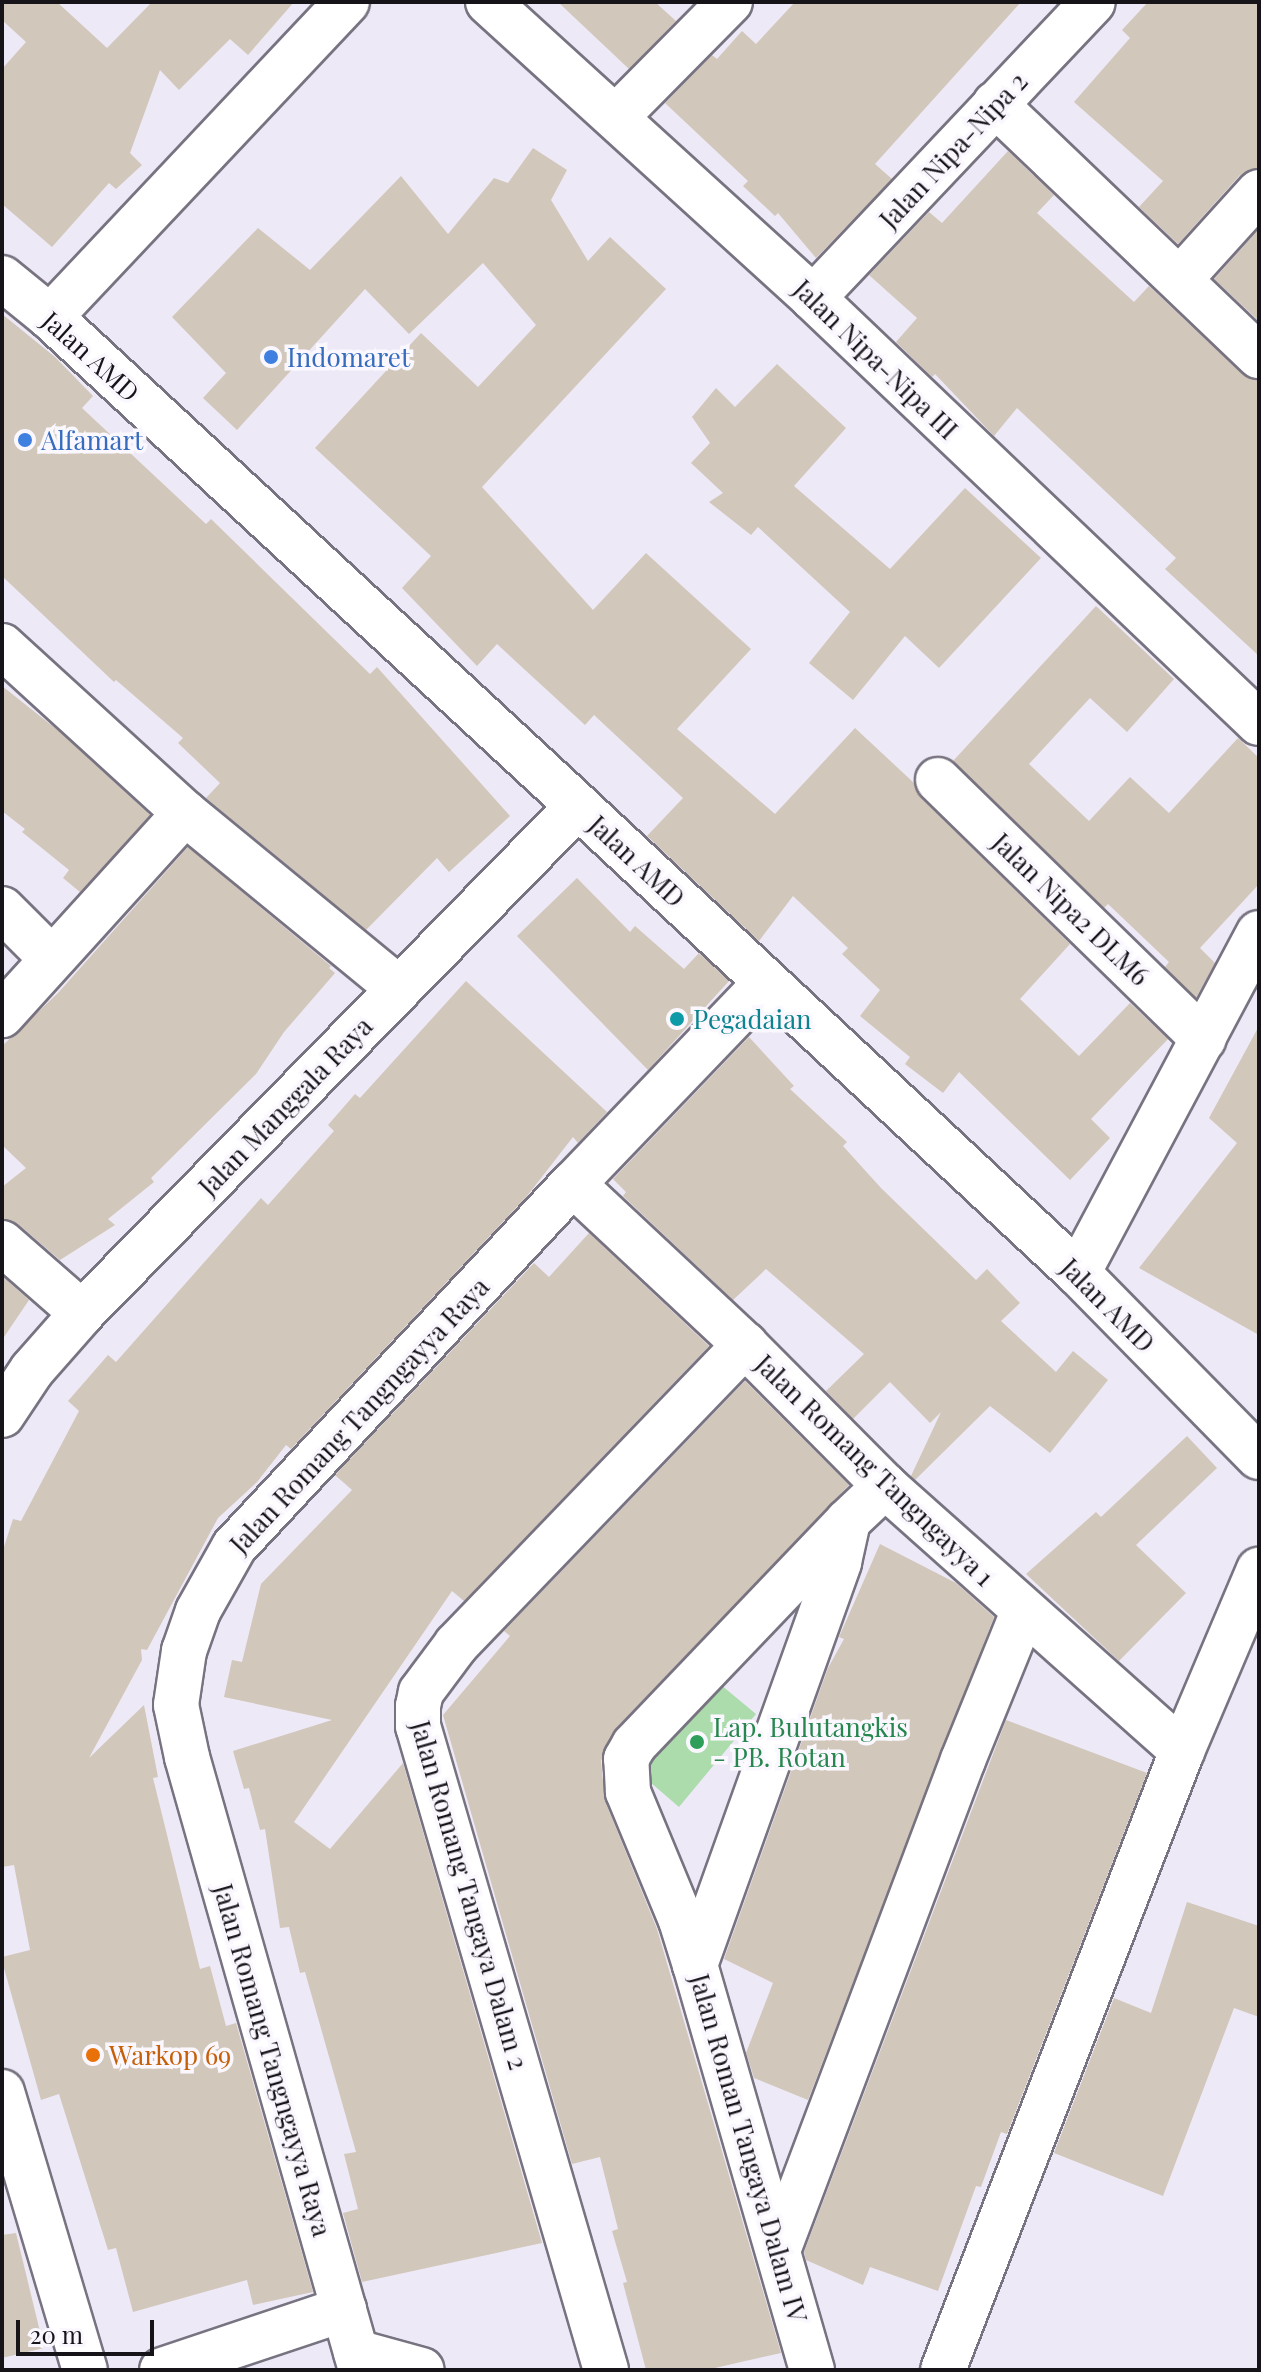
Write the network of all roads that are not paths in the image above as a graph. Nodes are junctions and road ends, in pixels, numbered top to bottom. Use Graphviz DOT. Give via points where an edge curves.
graph roads {
  1 [pos="347,2"];
  2 [pos="488,2"];
  3 [pos="730,2"];
  4 [pos="1093,2"];
  5 [pos="995,104"];
  6 [pos="616,117"];
  7 [pos="1259,192"];
  8 [pos="2,278"];
  9 [pos="1181,278"];
  10 [pos="813,298"];
  11 [pos="50,317"];
  12 [pos="1259,356"];
  13 [pos="2,646"];
  14 [pos="1259,723"];
  15 [pos="938,780"];
  16 [pos="578,806"];
  17 [pos="185,813"];
  18 [pos="2,909"];
  19 [pos="1259,933"];
  20 [pos="51,958"];
  21 [pos="766,983"];
  22 [pos="399,989"];
  23 [pos="2,1015"];
  24 [pos="1203,1039"];
  25 [pos="573,1184"];
  26 [pos="2,1243"];
  27 [pos="1078,1273"];
  28 [pos="82,1313"];
  29 [pos="745,1345"];
  30 [pos="2,1415"];
  31 [pos="1259,1457"];
  32 [pos="885,1486"];
  33 [pos="848,1521"];
  34 [pos="1259,1570"];
  35 [pos="1023,1612"];
  36 [pos="1182,1751"];
  37 [pos="695,1965"];
  38 [pos="5,2112"];
  39 [pos="779,2248"];
  40 [pos="344,2309"];
  41 [pos="358,2361"];
  42 [pos="80,2369"];
  43 [pos="162,2370"];
  44 [pos="422,2370"];
  45 [pos="606,2370"];
  46 [pos="812,2370"];
  47 [pos="943,2370"];
  1 -- 11 [label="street"];
  2 -- 6 [label="street, Jalan Nipa-Nipa III"];
  3 -- 6 [label="street"];
  4 -- 5 [label="street, Jalan Nipa-Nipa 2"];
  5 -- 9 [label="street"];
  5 -- 10 [label="street, Jalan Nipa-Nipa 2"];
  6 -- 10 [label="street, Jalan Nipa-Nipa III"];
  7 -- 9 [label="street"];
  8 -- 11 [label="street, Jalan AMD"];
  9 -- 12 [label="street"];
  10 -- 14 [label="street, Jalan Nipa-Nipa III"];
  11 -- 16 [label="street, Jalan AMD"];
  13 -- 17 [label="street"];
  15 -- 24 [label="street, Jalan Nipa2 DLM6"];
  16 -- 21 [label="street, Jalan AMD"];
  16 -- 22 [label="street, Jalan Manggala Raya"];
  17 -- 20 [label="street"];
  17 -- 22 [label="street"];
  18 -- 20 [label="street"];
  19 -- 24 [label="street"];
  20 -- 23 [label="street"];
  21 -- 25 [label="street, Jalan Romang Tangngayya Raya"];
  21 -- 27 [label="street, Jalan AMD"];
  22 -- 28 [label="street, Jalan Manggala Raya"];
  24 -- 27 [label="street"];
  25 -- 29 [label="street, Jalan Romang Tangngayya 1"];
  25 -- 40 [label="street, Jalan Romang Tangngayya Raya" via="234,1547 198,1611 184,1651 176,1705 187,1757"];
  26 -- 28 [label="street"];
  27 -- 31 [label="street, Jalan AMD"];
  28 -- 30 [label="street, Jalan Manggala Raya" via="32,1370"];
  29 -- 32 [label="street, Jalan Romang Tangngayya 1"];
  29 -- 45 [label="street, Jalan Romang Tangaya Dalam 2" via="456,1645 421,1692 418,1706 418,1726"];
  32 -- 33 [label="street"];
  32 -- 35 [label="street, Jalan Romang Tangngayya 1"];
  33 -- 37 [label="street, Jalan Roman Tangaya Dalam IV" via="839,1562"];
  33 -- 37 [label="street" via="626,1759 628,1792"];
  34 -- 36 [label="street"];
  35 -- 36 [label="street, Jalan Romang Tangngayya 1"];
  35 -- 39 [label="street"];
  36 -- 47 [label="street"];
  37 -- 39 [label="street, Jalan Roman Tangaya Dalam IV"];
  38 -- 42 [label="street"];
  39 -- 46 [label="street, Jalan Roman Tangaya Dalam IV"];
  40 -- 41 [label="street, Jalan Romang Tangngayya Raya"];
  40 -- 43 [label="street"];
  41 -- 44 [label="street"];
}
